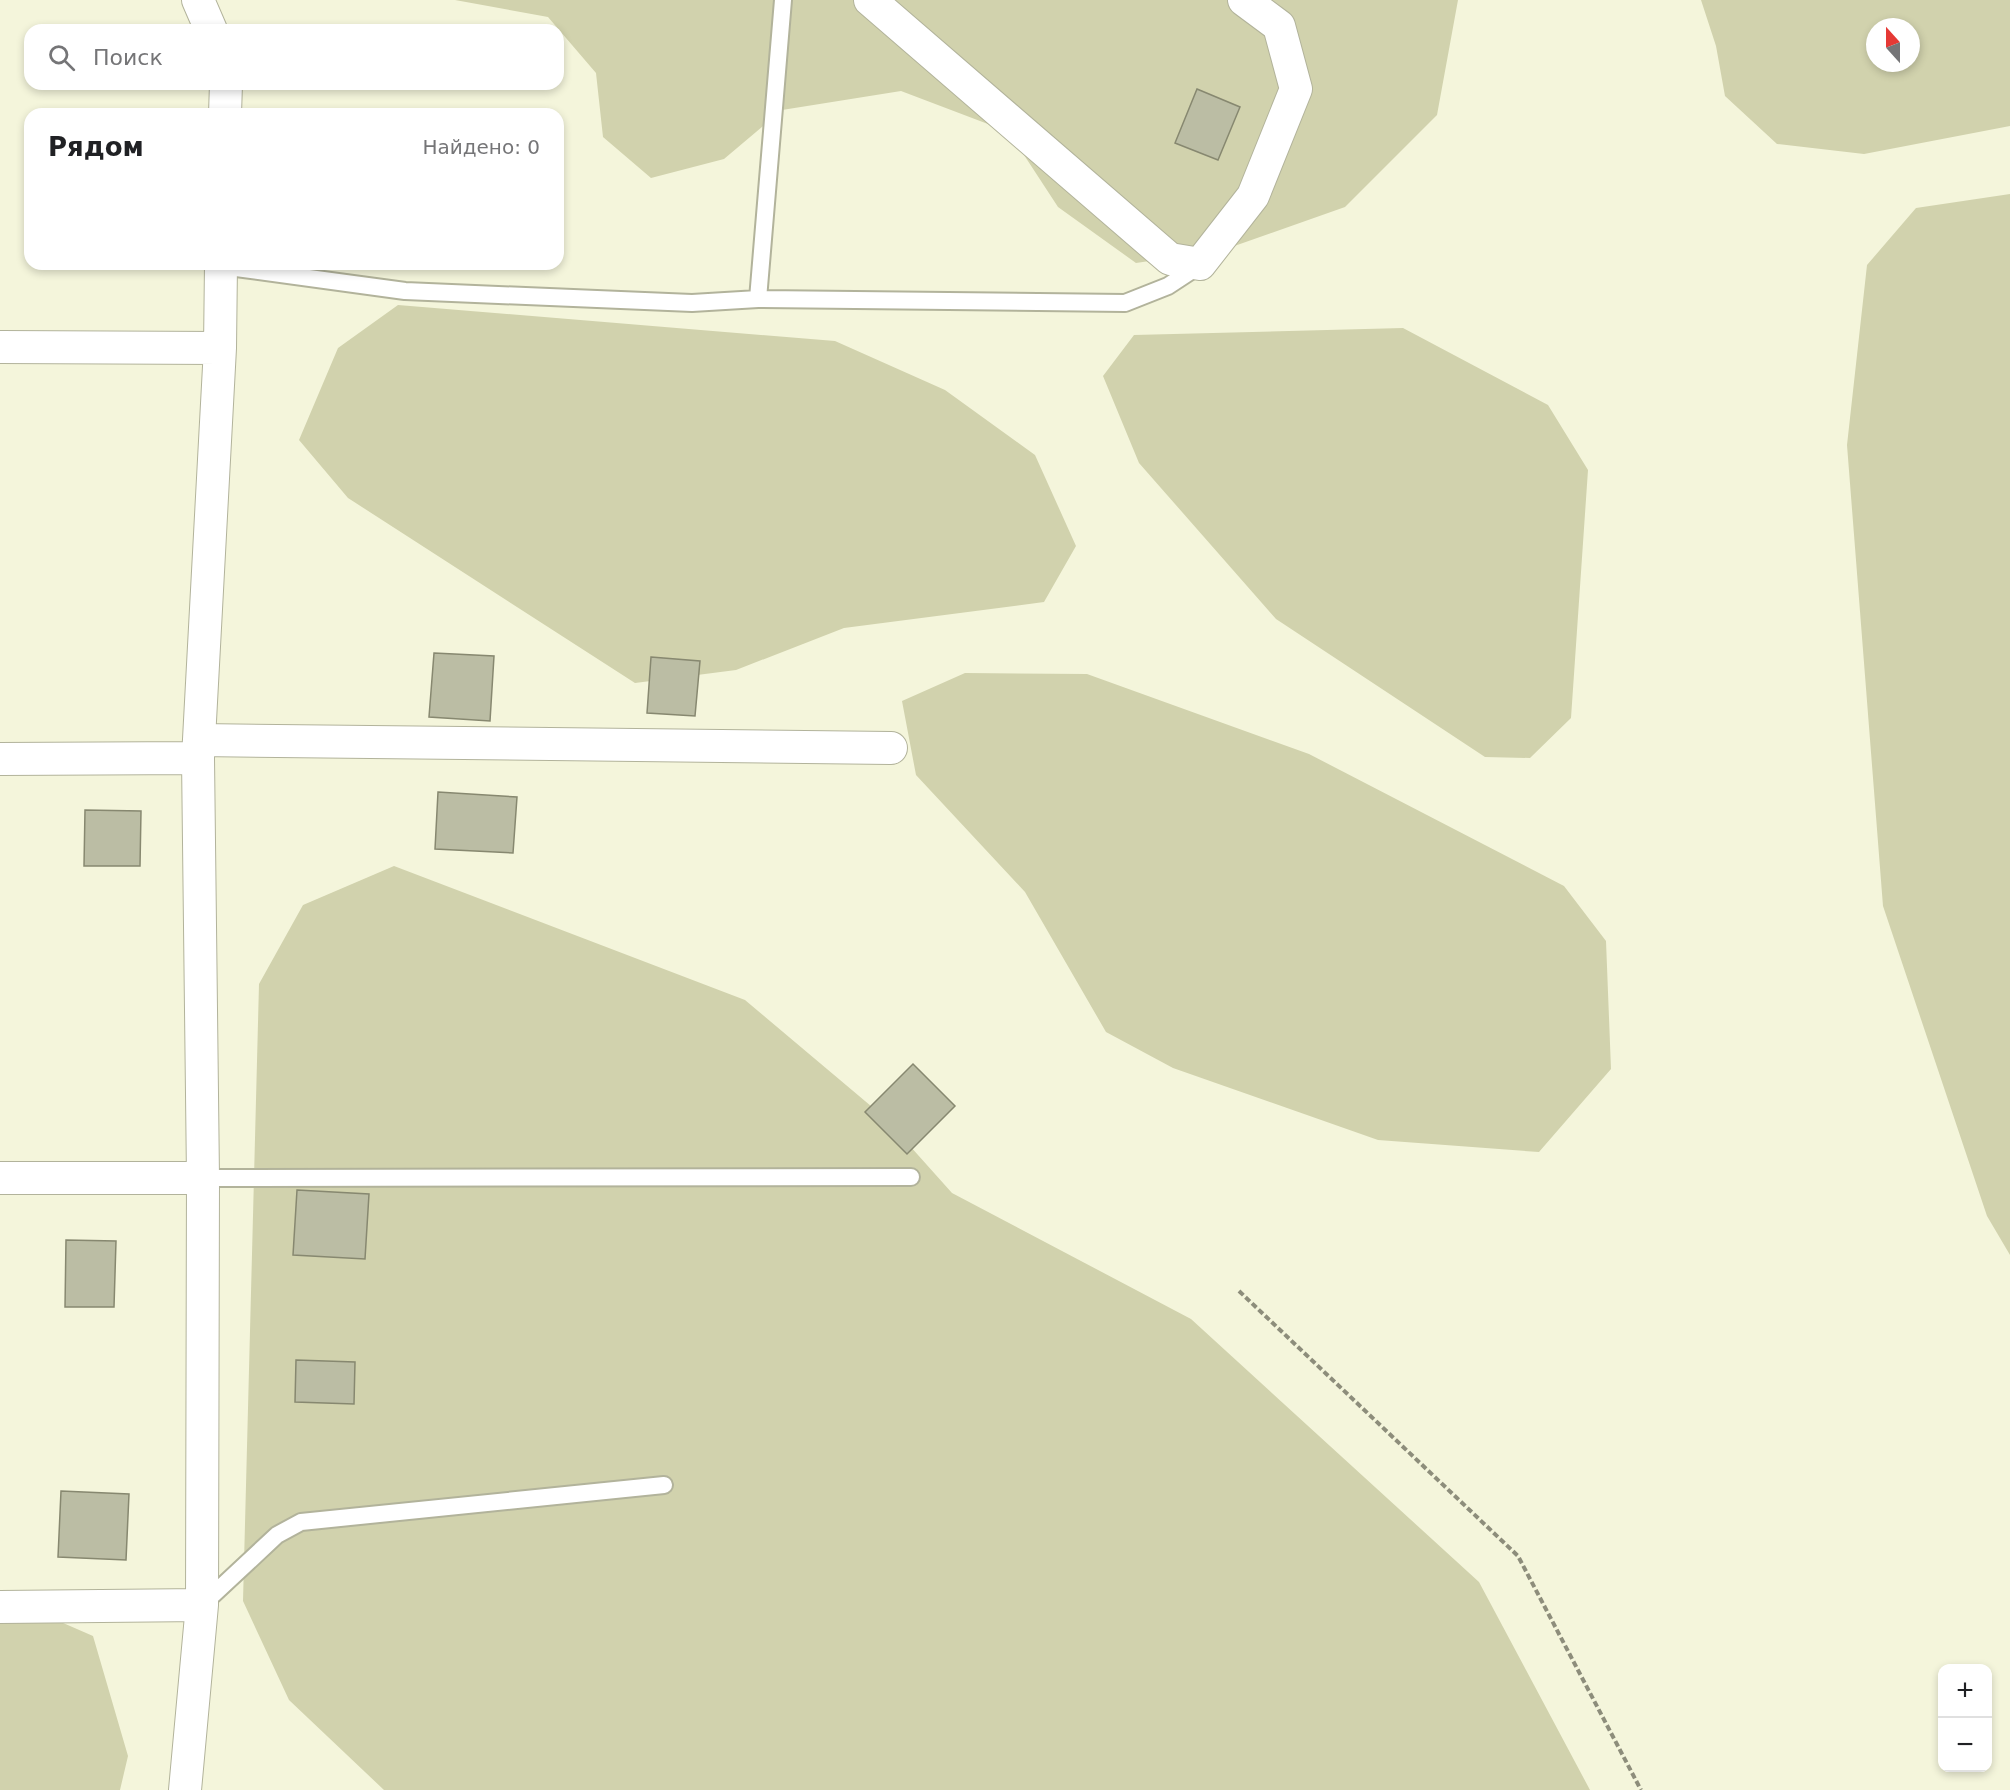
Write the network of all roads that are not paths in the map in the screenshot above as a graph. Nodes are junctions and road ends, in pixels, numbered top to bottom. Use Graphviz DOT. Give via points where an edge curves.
graph roads {
  1 [pos="198,0"];
  2 [pos="783,0"];
  3 [pos="870,0"];
  4 [pos="1244,0"];
  5 [pos="208,24"];
  6 [pos="226,90"];
  7 [pos="225,108"];
  8 [pos="1200,264"];
  9 [pos="221,270"];
  10 [pos="256,270"];
  11 [pos="758,299"];
  12 [pos="0,346"];
  13 [pos="220,348"];
  14 [pos="891,748"];
  15 [pos="198,749"];
  16 [pos="0,759"];
  17 [pos="911,1177"];
  18 [pos="0,1178"];
  19 [pos="203,1178"];
  20 [pos="664,1485"];
  21 [pos="202,1605"];
  22 [pos="0,1607"];
  23 [pos="185,1790"];
  1 -- 5 [label="street"];
  2 -- 11 [label="lane"];
  3 -- 8 [label="street" via="1170,259"];
  4 -- 8 [label="street" via="1279,26 1296,89 1253,196"];
  6 -- 7 [label="street"];
  8 -- 11 [label="lane" via="1168,286 1125,303"];
  9 -- 13 [label="street"];
  10 -- 11 [label="lane" via="405,291 692,303"];
  12 -- 13 [label="street"];
  13 -- 15 [label="street"];
  14 -- 15 [label="street"];
  15 -- 16 [label="street"];
  15 -- 19 [label="street"];
  17 -- 19 [label="lane"];
  18 -- 19 [label="street"];
  19 -- 21 [label="street"];
  20 -- 21 [label="lane" via="301,1522 277,1535"];
  21 -- 22 [label="street"];
  21 -- 23 [label="street"];
}
